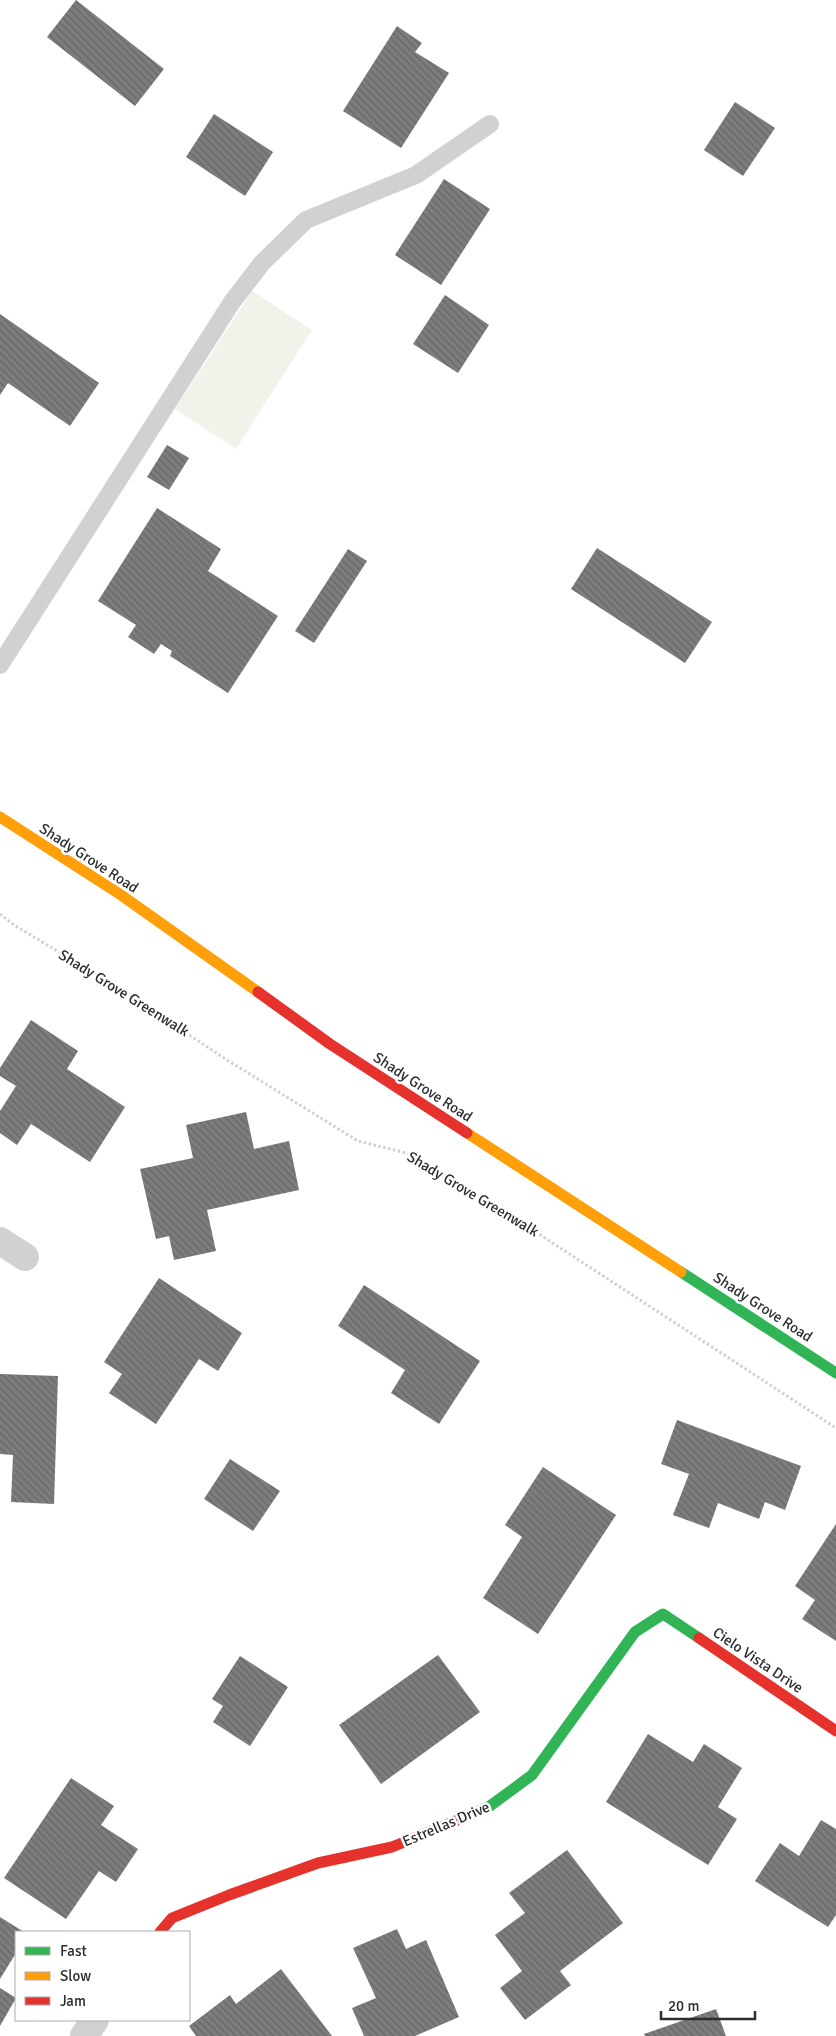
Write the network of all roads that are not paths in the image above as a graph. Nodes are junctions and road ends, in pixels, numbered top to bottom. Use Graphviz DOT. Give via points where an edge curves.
graph roads {
  1 [pos="490,124"];
  2 [pos="0,665"];
  3 [pos="0,818"];
  4 [pos="0,1241"];
  5 [pos="25,1258"];
  6 [pos="836,1373"];
  7 [pos="663,1614"];
  8 [pos="836,1731"];
  9 [pos="161,1931"];
  10 [pos="94,2021"];
  11 [pos="84,2036"];
  1 -- 2 [label="lane" via="416,175 306,220 262,263 226,310"];
  3 -- 6 [label="main road, Shady Grove Road" via="121,895 330,1044"];
  4 -- 5 [label="street"];
  7 -- 8 [label="main road, Cielo Vista Drive"];
  7 -- 9 [label="main road, Estrellas Drive" via="634,1632 532,1775 490,1806 392,1847 318,1863 229,1895 172,1918"];
  10 -- 11 [label="street"];
}
